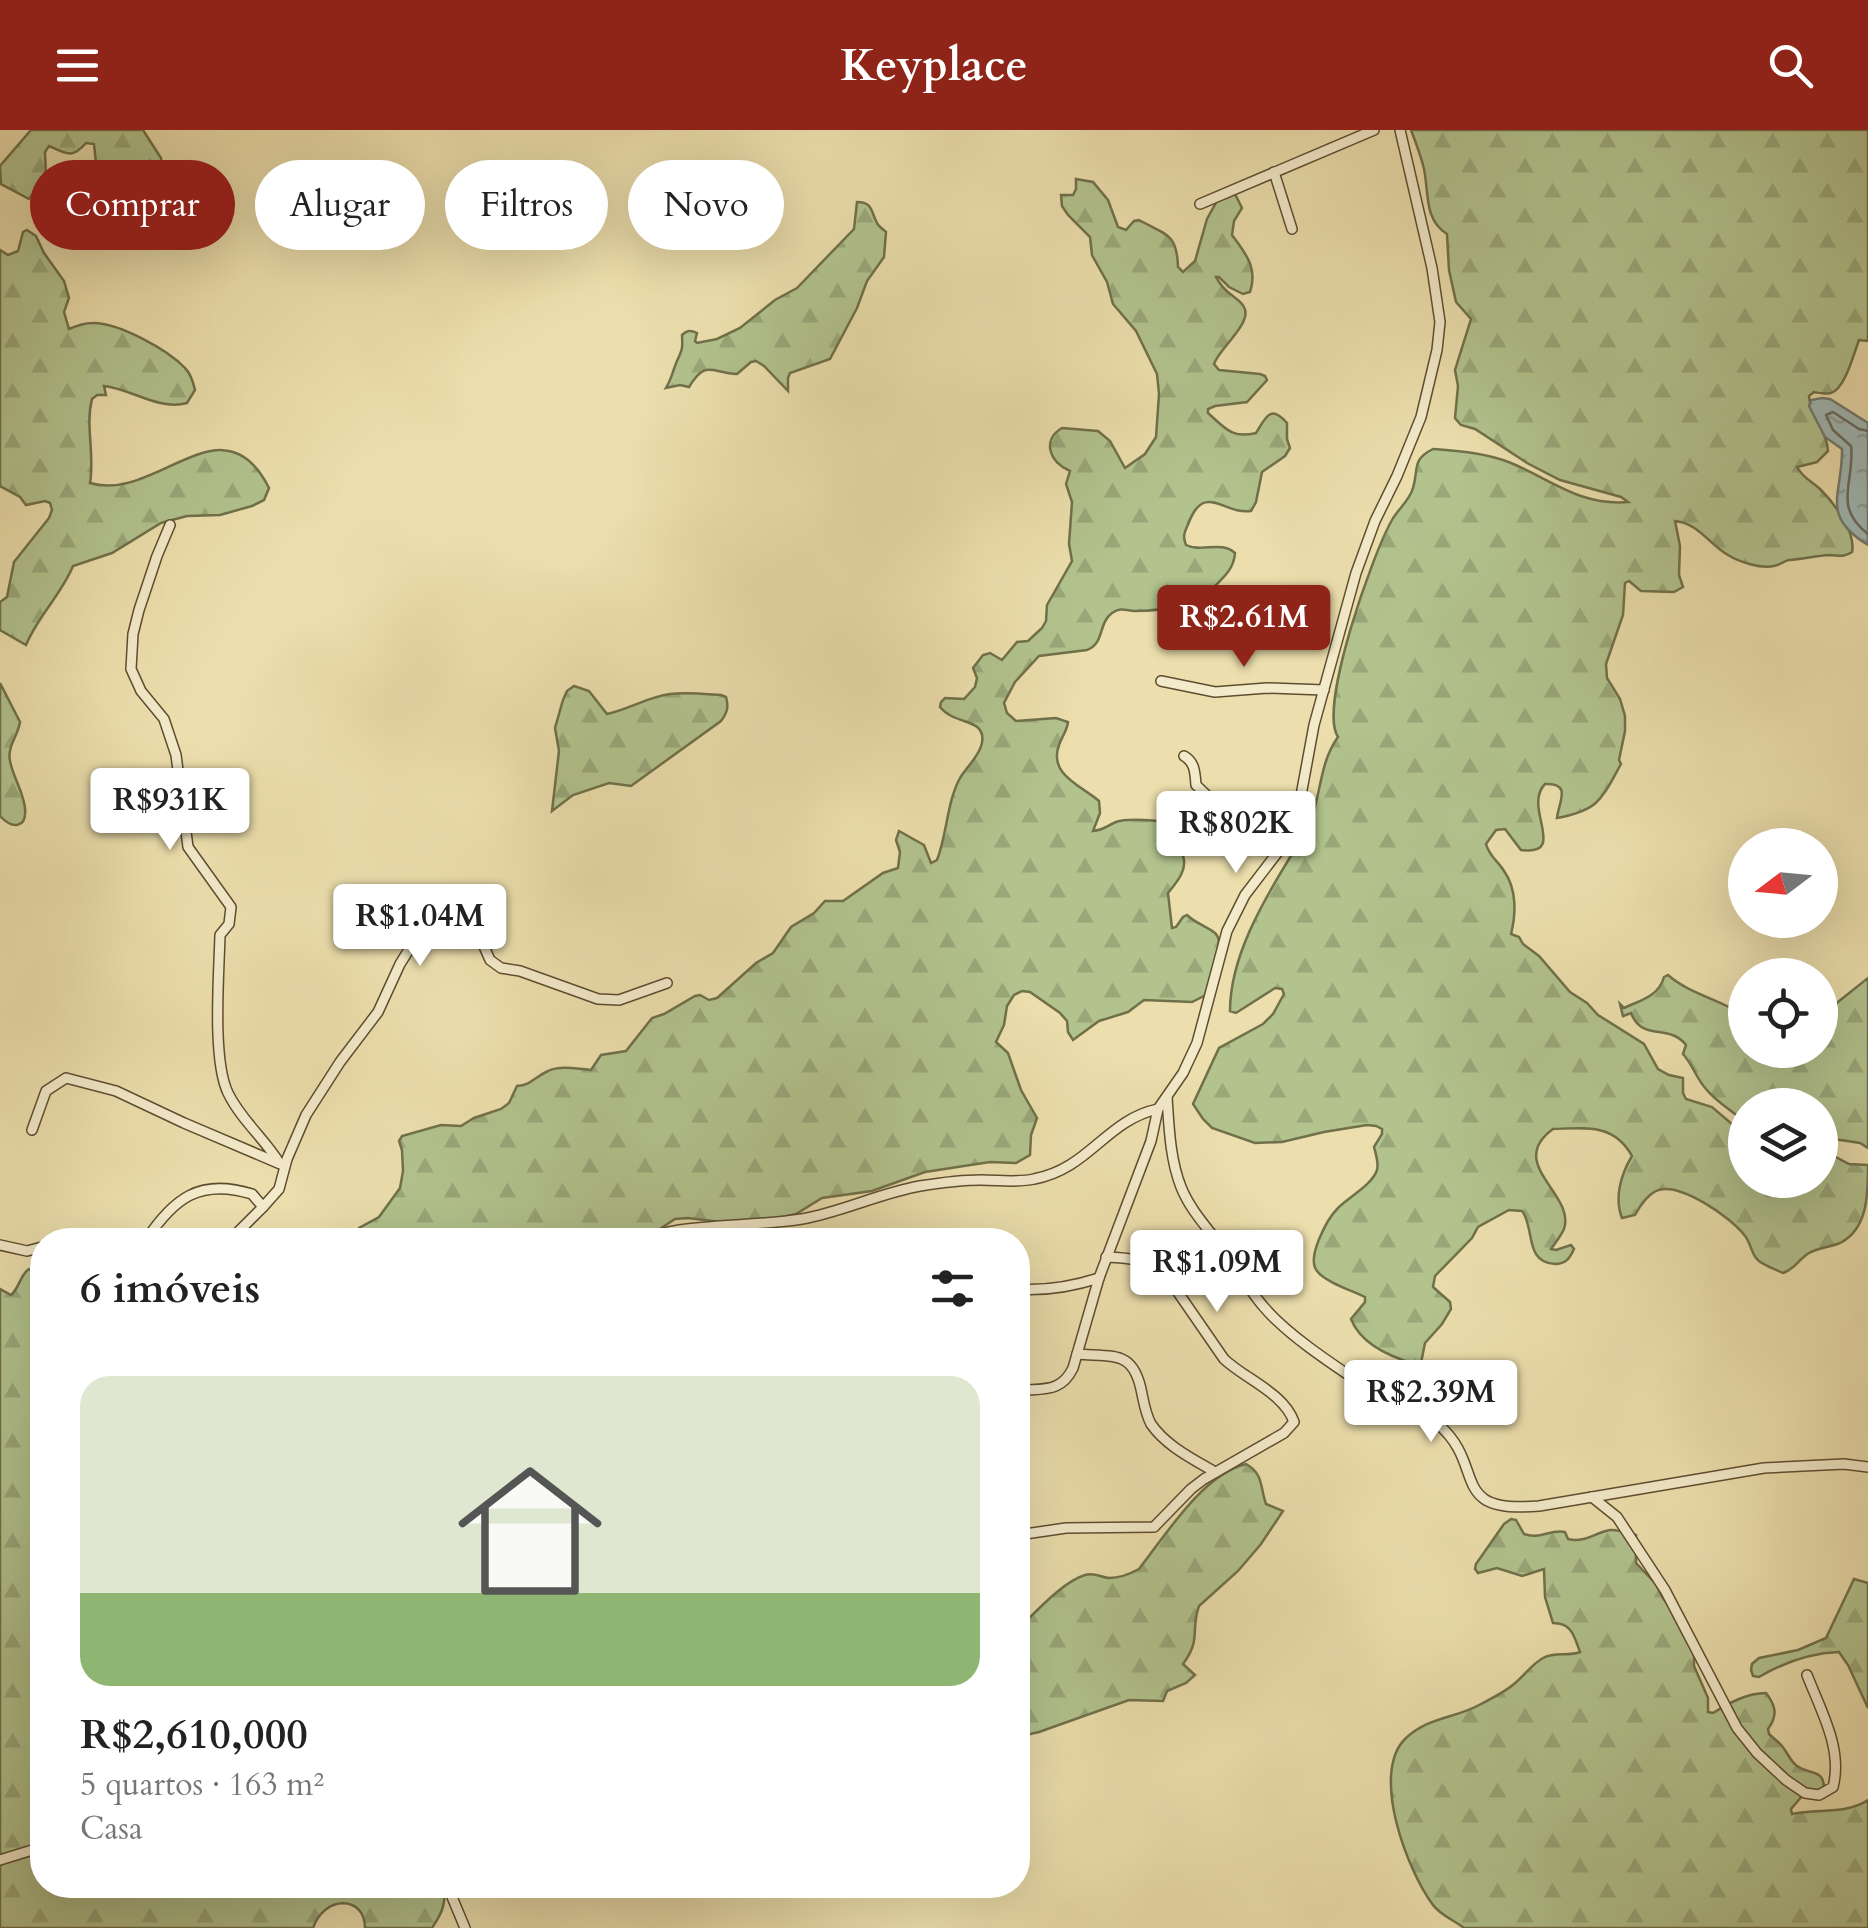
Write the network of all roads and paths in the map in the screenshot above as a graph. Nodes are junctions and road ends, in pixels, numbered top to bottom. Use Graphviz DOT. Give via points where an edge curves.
graph roads {
  1 [pos="1374,130"];
  2 [pos="1400,130"];
  3 [pos="1274,172"];
  4 [pos="1200,204"];
  5 [pos="1292,228"];
  6 [pos="170,525"];
  7 [pos="1161,681"];
  8 [pos="1324,690"];
  9 [pos="1184,756"];
  10 [pos="1285,840"];
  11 [pos="667,983"];
  12 [pos="1167,1094"];
  13 [pos="1158,1109"];
  14 [pos="32,1130"];
  15 [pos="282,1165"];
  16 [pos="263,1207"];
  17 [pos="155,1228"];
  18 [pos="242,1228"];
  19 [pos="699,1228"];
  20 [pos="0,1246"];
  21 [pos="30,1249"];
  22 [pos="1106,1257"];
  23 [pos="1098,1278"];
  24 [pos="1030,1290"];
  25 [pos="1077,1354"];
  26 [pos="1030,1389"];
  27 [pos="1868,1467"];
  28 [pos="1215,1472"];
  29 [pos="1592,1497"];
  30 [pos="1030,1533"];
  31 [pos="1807,1676"];
  32 [pos="30,1851"];
  33 [pos="0,1860"];
  34 [pos="452,1898"];
  35 [pos="465,1928"];
  1 -- 3 [label="street"];
  2 -- 8 [label="street" via="1432,268 1437,350 1421,417 1356,573"];
  3 -- 4 [label="street"];
  3 -- 5 [label="street"];
  6 -- 15 [label="street" via="139,610 131,669 164,719 176,756 188,847 231,907 220,935 224,1083"];
  7 -- 8 [label="street" via="1214,692"];
  8 -- 10 [label="street" via="1297,816"];
  9 -- 10 [label="street" via="1196,785 1214,802"];
  10 -- 12 [label="street" via="1227,931 1198,1042"];
  11 -- 15 [label="street" via="619,1000 598,999 501,968 490,960 479,923 435,932 405,955 378,1012 306,1115"];
  12 -- 13 [label="street"];
  12 -- 29 [label="street" via="1181,1188 1275,1319 1370,1390 1439,1426 1491,1504 1520,1508"];
  13 -- 19 [label="street" via="1115,1128 1064,1171 1035,1180 918,1186 804,1218"];
  13 -- 22 [label="street"];
  14 -- 15 [label="street" via="46,1091 66,1078 116,1091"];
  15 -- 16 [label="street" via="279,1189"];
  16 -- 17 [label="street" via="242,1191 198,1192 173,1205"];
  16 -- 18 [label="street"];
  20 -- 21 [label="street"];
  22 -- 23 [label="street"];
  22 -- 28 [label="street" via="1157,1267 1224,1359 1293,1417 1284,1434"];
  23 -- 24 [label="street"];
  23 -- 25 [label="street"];
  25 -- 26 [label="street" via="1063,1384"];
  25 -- 28 [label="street" via="1132,1364 1149,1421"];
  27 -- 29 [label="street" via="1764,1468"];
  28 -- 30 [label="street" via="1152,1528"];
  29 -- 31 [label="street" via="1616,1517 1665,1590 1737,1728 1786,1780 1819,1795 1832,1787 1836,1756"];
  32 -- 33 [label="street"];
  34 -- 35 [label="street"];
}
